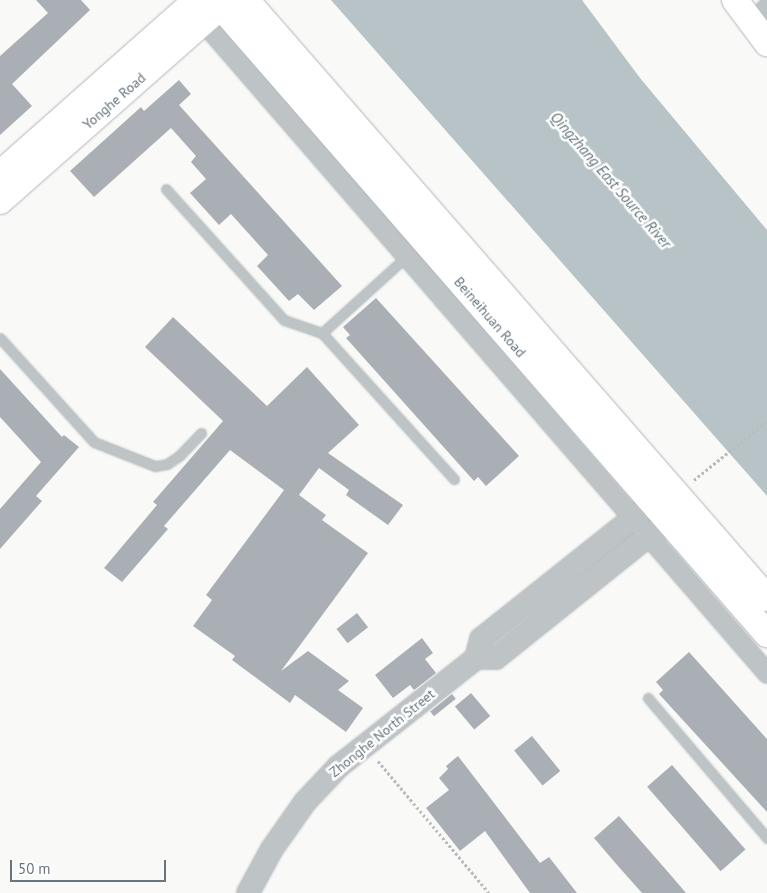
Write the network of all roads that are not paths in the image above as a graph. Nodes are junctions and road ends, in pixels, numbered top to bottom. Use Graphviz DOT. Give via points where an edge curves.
graph roads {
  1 [pos="246,0"];
  2 [pos="734,0"];
  3 [pos="205,5"];
  4 [pos="763,27"];
  5 [pos="0,174"];
  6 [pos="166,190"];
  7 [pos="0,201"];
  8 [pos="416,249"];
  9 [pos="322,333"];
  10 [pos="0,338"];
  11 [pos="201,433"];
  12 [pos="454,479"];
  13 [pos="660,512"];
  14 [pos="767,598"];
  15 [pos="767,634"];
  16 [pos="767,673"];
  17 [pos="648,698"];
  18 [pos="767,838"];
  19 [pos="248,893"];
  1 -- 13 [label="main road, Beineihuan Road"];
  2 -- 4 [label="main road"];
  3 -- 5 [label="main road, Yonghe Road"];
  3 -- 7 [label="main road, Yonghe Road"];
  3 -- 8 [label="main road, Beineihuan Road"];
  6 -- 9 [label="lane" via="284,320"];
  8 -- 9 [label="lane"];
  8 -- 13 [label="main road, Beineihuan Road"];
  9 -- 12 [label="lane"];
  10 -- 11 [label="lane" via="94,442 155,466 179,456"];
  13 -- 14 [label="main road, Beineihuan Road"];
  13 -- 15 [label="main road, Beineihuan Road"];
  13 -- 16 [label="street"];
  13 -- 19 [label="street, Zhonghe North Street" via="481,640 476,658 339,766 305,802 272,849"];
  17 -- 18 [label="lane"];
}
